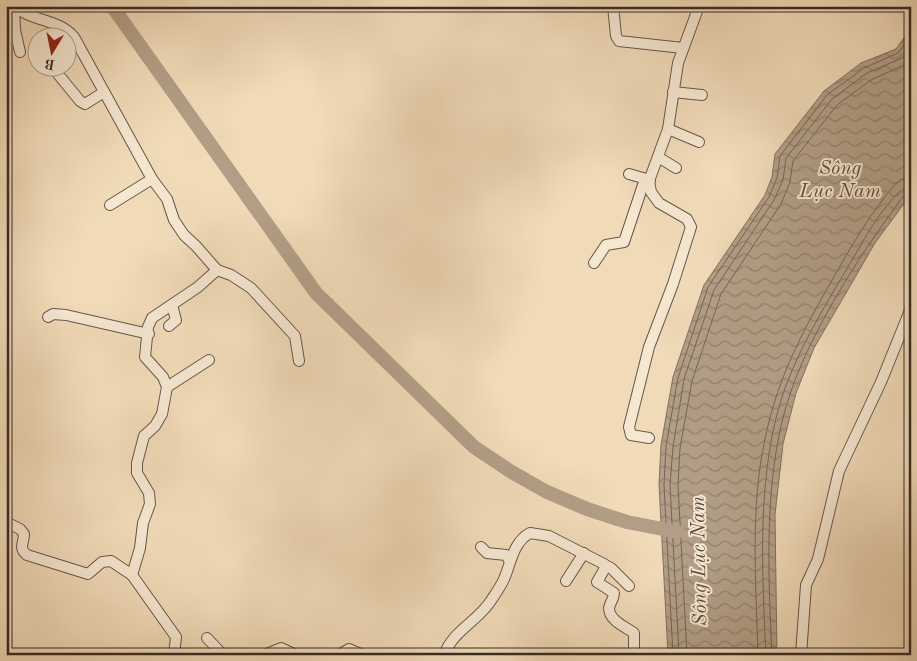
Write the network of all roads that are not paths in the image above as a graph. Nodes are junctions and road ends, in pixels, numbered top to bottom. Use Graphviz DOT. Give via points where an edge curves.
graph roads {
  1 [pos="14,6"];
  2 [pos="613,6"];
  3 [pos="699,6"];
  4 [pos="64,28"];
  5 [pos="78,45"];
  6 [pos="684,48"];
  7 [pos="20,52"];
  8 [pos="60,78"];
  9 [pos="104,92"];
  10 [pos="673,92"];
  11 [pos="702,95"];
  12 [pos="668,129"];
  13 [pos="699,142"];
  14 [pos="658,156"];
  15 [pos="676,168"];
  16 [pos="629,174"];
  17 [pos="152,179"];
  18 [pos="649,181"];
  19 [pos="110,205"];
  20 [pos="594,263"];
  21 [pos="217,270"];
  22 [pos="172,305"];
  23 [pos="911,308"];
  24 [pos="48,317"];
  25 [pos="169,326"];
  26 [pos="149,334"];
  27 [pos="209,360"];
  28 [pos="299,361"];
  29 [pos="167,387"];
  30 [pos="649,438"];
  31 [pos="6,522"];
  32 [pos="481,547"];
  33 [pos="584,553"];
  34 [pos="509,560"];
  35 [pos="605,565"];
  36 [pos="132,575"];
  37 [pos="566,581"];
  38 [pos="629,586"];
  39 [pos="207,638"];
  40 [pos="174,655"];
  41 [pos="223,655"];
  42 [pos="264,655"];
  43 [pos="296,655"];
  44 [pos="339,655"];
  45 [pos="364,655"];
  46 [pos="444,655"];
  47 [pos="634,655"];
  48 [pos="801,655"];
  1 -- 4 [label="street"];
  1 -- 7 [label="street"];
  2 -- 6 [label="street" via="619,41"];
  3 -- 6 [label="street"];
  5 -- 9 [label="street"];
  6 -- 10 [label="street"];
  8 -- 9 [label="street" via="85,104"];
  9 -- 17 [label="street"];
  10 -- 11 [label="street"];
  10 -- 12 [label="street"];
  12 -- 13 [label="street"];
  12 -- 14 [label="street"];
  14 -- 15 [label="street"];
  14 -- 18 [label="street"];
  16 -- 18 [label="street"];
  17 -- 19 [label="street"];
  17 -- 21 [label="street" via="167,199 174,220 184,235"];
  18 -- 20 [label="street" via="643,185 624,242 606,245"];
  18 -- 30 [label="street" via="651,192 659,203 686,219 691,227 649,347 629,428 631,434"];
  21 -- 22 [label="street" via="198,288"];
  21 -- 28 [label="street" via="250,288 295,336"];
  22 -- 25 [label="street" via="176,320"];
  22 -- 26 [label="street" via="152,318"];
  23 -- 48 [label="street" via="839,471 818,559 806,585"];
  24 -- 26 [label="street" via="52,314 66,315"];
  26 -- 29 [label="street" via="145,357 163,377"];
  27 -- 29 [label="street"];
  29 -- 36 [label="street" via="162,414 144,436 137,463 150,504"];
  31 -- 36 [label="street" via="24,534 21,545 27,554 88,574 102,562 111,561"];
  32 -- 34 [label="street" via="487,553 506,555"];
  33 -- 34 [label="street" via="549,536 530,532"];
  33 -- 35 [label="street"];
  33 -- 37 [label="street"];
  34 -- 46 [label="street" via="504,581 487,607 455,635"];
  35 -- 38 [label="street"];
  35 -- 47 [label="street" via="597,582 614,593 609,608 617,622 634,633"];
  36 -- 40 [label="street" via="176,637"];
  39 -- 41 [label="street"];
  42 -- 43 [label="street" via="281,648"];
  44 -- 45 [label="street" via="349,649"];
}
